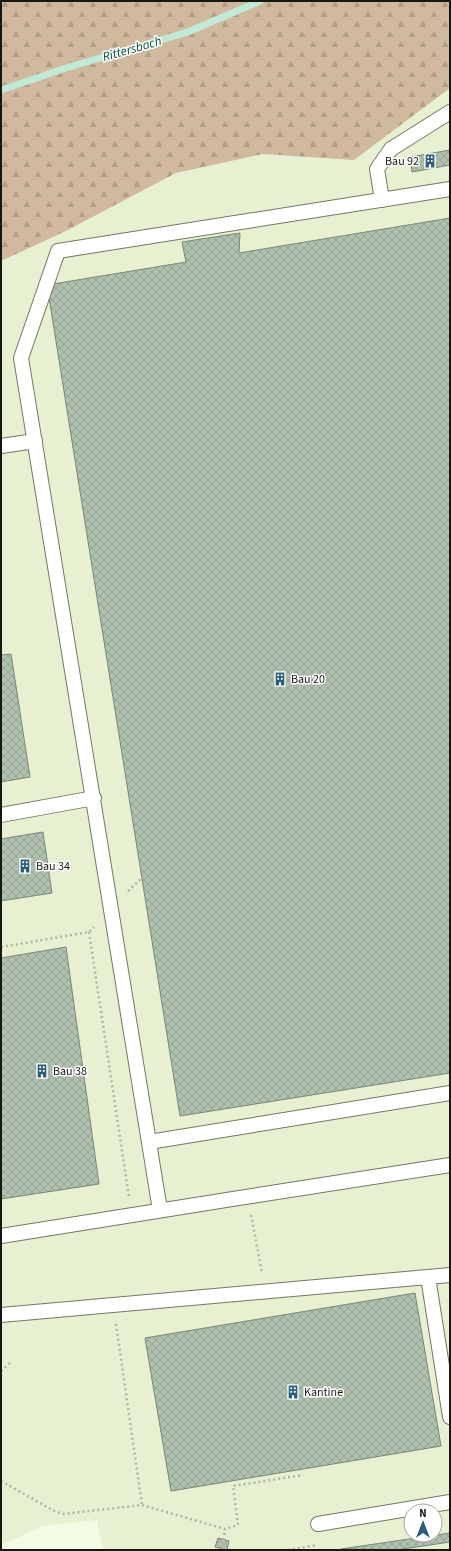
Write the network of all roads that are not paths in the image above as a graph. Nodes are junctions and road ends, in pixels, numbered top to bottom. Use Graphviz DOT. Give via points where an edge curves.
graph roads {
  1 [pos="450,112"];
  2 [pos="450,188"];
  3 [pos="382,200"];
  4 [pos="35,441"];
  5 [pos="1,446"];
  6 [pos="94,798"];
  7 [pos="1,815"];
  8 [pos="450,1093"];
  9 [pos="149,1142"];
  10 [pos="450,1165"];
  11 [pos="160,1210"];
  12 [pos="1,1236"];
  13 [pos="450,1275"];
  14 [pos="428,1277"];
  15 [pos="1,1315"];
  16 [pos="450,1417"];
  17 [pos="450,1502"];
  18 [pos="318,1524"];
  1 -- 3 [label="lane" via="391,149 377,169"];
  2 -- 3 [label="lane"];
  3 -- 4 [label="lane" via="58,251 21,358"];
  4 -- 5 [label="lane"];
  4 -- 6 [label="lane"];
  6 -- 7 [label="lane"];
  6 -- 9 [label="lane"];
  8 -- 9 [label="lane"];
  9 -- 11 [label="lane"];
  10 -- 11 [label="lane"];
  11 -- 12 [label="lane"];
  13 -- 14 [label="lane"];
  14 -- 15 [label="lane"];
  14 -- 16 [label="lane"];
  17 -- 18 [label="lane"];
}
